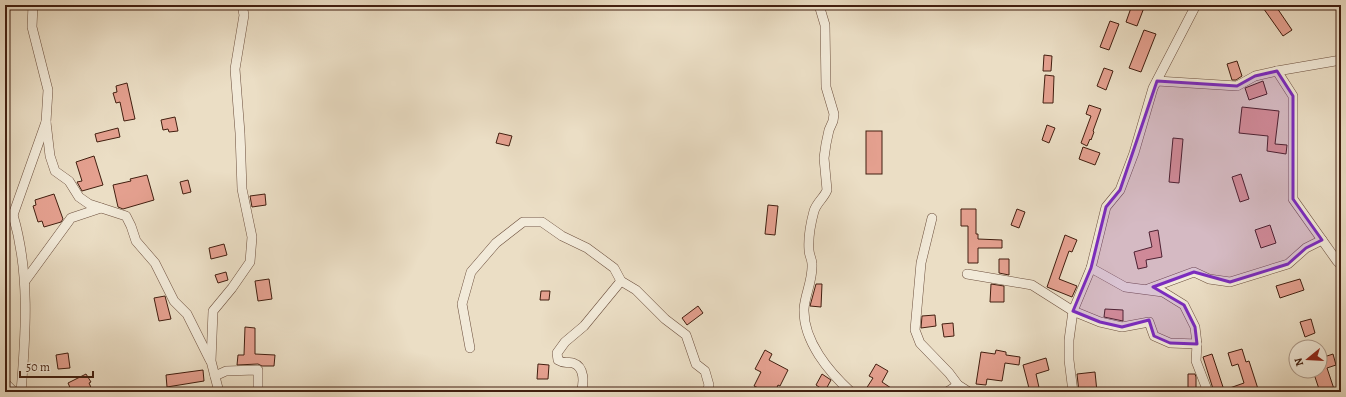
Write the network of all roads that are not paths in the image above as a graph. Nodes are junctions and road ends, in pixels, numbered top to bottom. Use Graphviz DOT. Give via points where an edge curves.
graph roads {
  1 [pos="33,5"];
  2 [pos="242,5"];
  3 [pos="819,5"];
  4 [pos="1196,5"];
  5 [pos="1341,60"];
  6 [pos="1277,71"];
  7 [pos="1157,81"];
  8 [pos="46,122"];
  9 [pos="100,208"];
  10 [pos="9,214"];
  11 [pos="932,218"];
  12 [pos="1322,240"];
  13 [pos="1341,265"];
  14 [pos="1091,268"];
  15 [pos="967,274"];
  16 [pos="25,281"];
  17 [pos="621,281"];
  18 [pos="1147,290"];
  19 [pos="1073,311"];
  20 [pos="1197,344"];
  21 [pos="470,348"];
  22 [pos="210,361"];
  23 [pos="215,376"];
  24 [pos="5,383"];
  25 [pos="958,385"];
  26 [pos="845,390"];
  27 [pos="14,392"];
  28 [pos="22,392"];
  29 [pos="219,392"];
  30 [pos="258,392"];
  31 [pos="581,392"];
  32 [pos="707,392"];
  33 [pos="948,392"];
  34 [pos="969,392"];
  35 [pos="1073,392"];
  36 [pos="1208,392"];
  1 -- 8 [label="street" via="32,27 48,90"];
  2 -- 22 [label="street" via="244,15 235,69 242,190 252,238 250,262 213,311"];
  3 -- 26 [label="street" via="825,25 826,87 834,114 824,158 827,190 814,210 809,239 812,270 804,311 808,331 817,351"];
  4 -- 7 [label="street"];
  5 -- 6 [label="street"];
  6 -- 7 [label="street" via="1255,76 1237,86"];
  6 -- 12 [label="street" via="1293,96 1293,199"];
  7 -- 14 [label="street" via="1120,190 1106,207"];
  8 -- 9 [label="street" via="50,156 56,171 68,181 79,197"];
  8 -- 10 [label="street"];
  9 -- 16 [label="street" via="71,218"];
  9 -- 22 [label="street" via="126,216 136,241 155,263 174,301 187,314"];
  10 -- 16 [label="street" via="19,235"];
  11 -- 25 [label="street" via="921,263 915,330 920,343"];
  12 -- 13 [label="street"];
  12 -- 18 [label="street" via="1306,248 1288,264 1230,282 1209,279 1194,272"];
  14 -- 18 [label="street" via="1125,288"];
  14 -- 19 [label="street"];
  15 -- 19 [label="street" via="1032,285"];
  16 -- 28 [label="street" via="26,319"];
  17 -- 21 [label="street" via="614,268 587,248 562,236 542,222 523,222 496,243 471,272 462,304"];
  17 -- 31 [label="street" via="584,326 557,352 558,360 574,363 581,370 584,383"];
  17 -- 32 [label="street" via="636,290 686,335 696,364 705,371 709,385"];
  18 -- 20 [label="street" via="1163,292 1184,305 1195,327"];
  19 -- 20 [label="street" via="1100,322 1122,326 1146,321 1149,322 1154,336 1170,343"];
  19 -- 35 [label="street" via="1069,340"];
  20 -- 36 [label="street" via="1196,361"];
  22 -- 23 [label="street"];
  23 -- 29 [label="street"];
  23 -- 30 [label="street" via="226,372 258,370"];
  24 -- 27 [label="street"];
  25 -- 33 [label="street"];
  25 -- 34 [label="street"];
}
